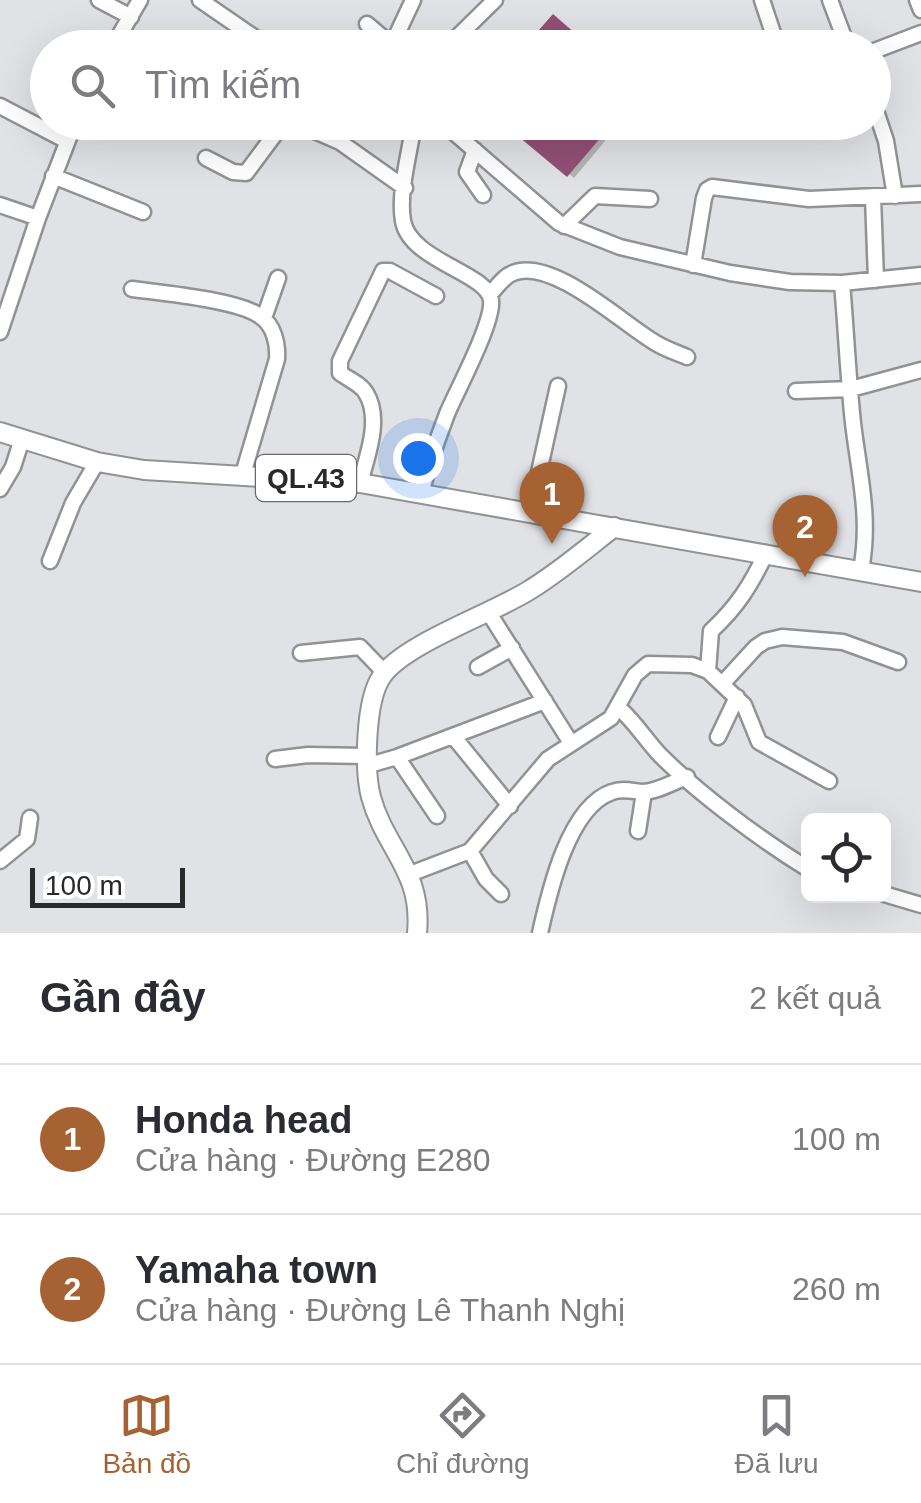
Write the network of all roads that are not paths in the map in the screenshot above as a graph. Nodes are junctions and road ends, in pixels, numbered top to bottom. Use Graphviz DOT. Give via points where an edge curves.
graph roads {
  1 [pos="99,0"];
  2 [pos="140,0"];
  3 [pos="200,0"];
  4 [pos="413,0"];
  5 [pos="495,0"];
  6 [pos="762,0"];
  7 [pos="830,0"];
  8 [pos="917,0"];
  9 [pos="921,10"];
  10 [pos="131,17"];
  11 [pos="367,24"];
  12 [pos="123,30"];
  13 [pos="244,30"];
  14 [pos="374,30"];
  15 [pos="400,30"];
  16 [pos="464,30"];
  17 [pos="772,30"];
  18 [pos="841,30"];
  19 [pos="921,33"];
  20 [pos="891,44"];
  21 [pos="0,106"];
  22 [pos="30,121"];
  23 [pos="271,140"];
  24 [pos="335,140"];
  25 [pos="412,140"];
  26 [pos="463,140"];
  27 [pos="885,140"];
  28 [pos="68,141"];
  29 [pos="475,150"];
  30 [pos="206,158"];
  31 [pos="53,176"];
  32 [pos="405,188"];
  33 [pos="921,194"];
  34 [pos="483,195"];
  35 [pos="895,196"];
  36 [pos="873,198"];
  37 [pos="650,200"];
  38 [pos="0,205"];
  39 [pos="143,212"];
  40 [pos="38,218"];
  41 [pos="564,226"];
  42 [pos="693,264"];
  43 [pos="921,275"];
  44 [pos="278,278"];
  45 [pos="876,280"];
  46 [pos="842,282"];
  47 [pos="132,289"];
  48 [pos="490,294"];
  49 [pos="436,296"];
  50 [pos="264,318"];
  51 [pos="0,332"];
  52 [pos="687,357"];
  53 [pos="921,370"];
  54 [pos="558,386"];
  55 [pos="851,389"];
  56 [pos="796,391"];
  57 [pos="0,432"];
  58 [pos="22,440"];
  59 [pos="97,462"];
  60 [pos="242,474"];
  61 [pos="360,483"];
  62 [pos="0,489"];
  63 [pos="421,494"];
  64 [pos="530,513"];
  65 [pos="614,526"];
  66 [pos="766,554"];
  67 [pos="50,561"];
  68 [pos="861,570"];
  69 [pos="921,582"];
  70 [pos="489,613"];
  71 [pos="512,648"];
  72 [pos="301,654"];
  73 [pos="898,662"];
  74 [pos="478,667"];
  75 [pos="708,671"];
  76 [pos="385,673"];
  77 [pos="722,683"];
  78 [pos="737,698"];
  79 [pos="545,702"];
  80 [pos="619,708"];
  81 [pos="454,736"];
  82 [pos="718,736"];
  83 [pos="571,743"];
  84 [pos="397,757"];
  85 [pos="275,759"];
  86 [pos="366,761"];
  87 [pos="686,777"];
  88 [pos="828,781"];
  89 [pos="644,792"];
  90 [pos="510,806"];
  91 [pos="437,816"];
  92 [pos="30,818"];
  93 [pos="638,830"];
  94 [pos="470,851"];
  95 [pos="0,861"];
  96 [pos="801,864"];
  97 [pos="410,874"];
  98 [pos="500,894"];
  99 [pos="891,896"];
  100 [pos="921,905"];
  101 [pos="417,933"];
  102 [pos="540,933"];
  1 -- 10 [label="street"];
  2 -- 10 [label="street"];
  3 -- 13 [label="street"];
  4 -- 15 [label="street"];
  5 -- 16 [label="street"];
  6 -- 17 [label="street"];
  7 -- 18 [label="street"];
  8 -- 9 [label="street"];
  10 -- 12 [label="street"];
  11 -- 14 [label="street"];
  19 -- 20 [label="street"];
  21 -- 22 [label="street"];
  23 -- 30 [label="street" via="246,173"];
  24 -- 32 [label="street"];
  25 -- 32 [label="street"];
  26 -- 29 [label="street"];
  27 -- 35 [label="street"];
  28 -- 31 [label="street"];
  29 -- 34 [label="street" via="467,172"];
  29 -- 41 [label="street"];
  31 -- 39 [label="street"];
  31 -- 40 [label="street"];
  32 -- 48 [label="street" via="403,222 412,240"];
  33 -- 35 [label="street"];
  35 -- 36 [label="street"];
  36 -- 42 [label="street" via="789,198 712,187 704,198"];
  36 -- 45 [label="street"];
  37 -- 41 [label="street" via="595,196"];
  38 -- 40 [label="street"];
  40 -- 51 [label="street"];
  41 -- 42 [label="street"];
  42 -- 46 [label="street" via="760,279"];
  43 -- 45 [label="street"];
  44 -- 50 [label="street"];
  45 -- 46 [label="street"];
  46 -- 55 [label="street"];
  47 -- 50 [label="street"];
  48 -- 52 [label="street" via="512,273 557,278 659,346"];
  48 -- 63 [label="street" via="484,330"];
  49 -- 61 [label="street" via="383,271 340,362 340,373 366,392 372,414"];
  50 -- 60 [label="street" via="277,359"];
  53 -- 55 [label="street"];
  54 -- 64 [label="street"];
  55 -- 56 [label="street"];
  55 -- 68 [label="street" via="866,513"];
  57 -- 58 [label="main road, QL.43"];
  58 -- 59 [label="main road, QL.43"];
  58 -- 62 [label="street"];
  59 -- 60 [label="main road, QL.43"];
  59 -- 67 [label="street"];
  60 -- 61 [label="main road, QL.43"];
  61 -- 63 [label="main road, QL.43"];
  63 -- 64 [label="main road, QL.43"];
  64 -- 65 [label="main road, QL.43"];
  65 -- 66 [label="main road, QL.43"];
  65 -- 70 [label="main road" via="549,578"];
  66 -- 68 [label="main road, QL.43"];
  66 -- 75 [label="street" via="736,608 711,631"];
  68 -- 69 [label="main road, QL.43"];
  70 -- 71 [label="street"];
  70 -- 76 [label="main road" via="422,645"];
  71 -- 74 [label="street"];
  71 -- 79 [label="street"];
  72 -- 76 [label="street" via="360,647"];
  73 -- 77 [label="street" via="843,642 782,637 756,647"];
  75 -- 77 [label="street"];
  75 -- 80 [label="street" via="648,664"];
  76 -- 86 [label="main road" via="374,693"];
  77 -- 78 [label="street"];
  78 -- 82 [label="street"];
  78 -- 88 [label="street" via="759,742"];
  79 -- 81 [label="street"];
  79 -- 83 [label="street"];
  80 -- 83 [label="street"];
  80 -- 87 [label="street"];
  81 -- 84 [label="street"];
  81 -- 90 [label="street"];
  83 -- 90 [label="street"];
  84 -- 86 [label="street"];
  84 -- 91 [label="street"];
  85 -- 86 [label="street"];
  86 -- 97 [label="main road" via="375,808"];
  87 -- 89 [label="street"];
  87 -- 96 [label="street"];
  89 -- 93 [label="street"];
  89 -- 102 [label="street" via="610,792 586,814 562,855"];
  90 -- 94 [label="street"];
  92 -- 95 [label="street" via="27,839"];
  94 -- 97 [label="street"];
  94 -- 98 [label="street"];
  97 -- 101 [label="main road"];
  99 -- 100 [label="street"];
}
